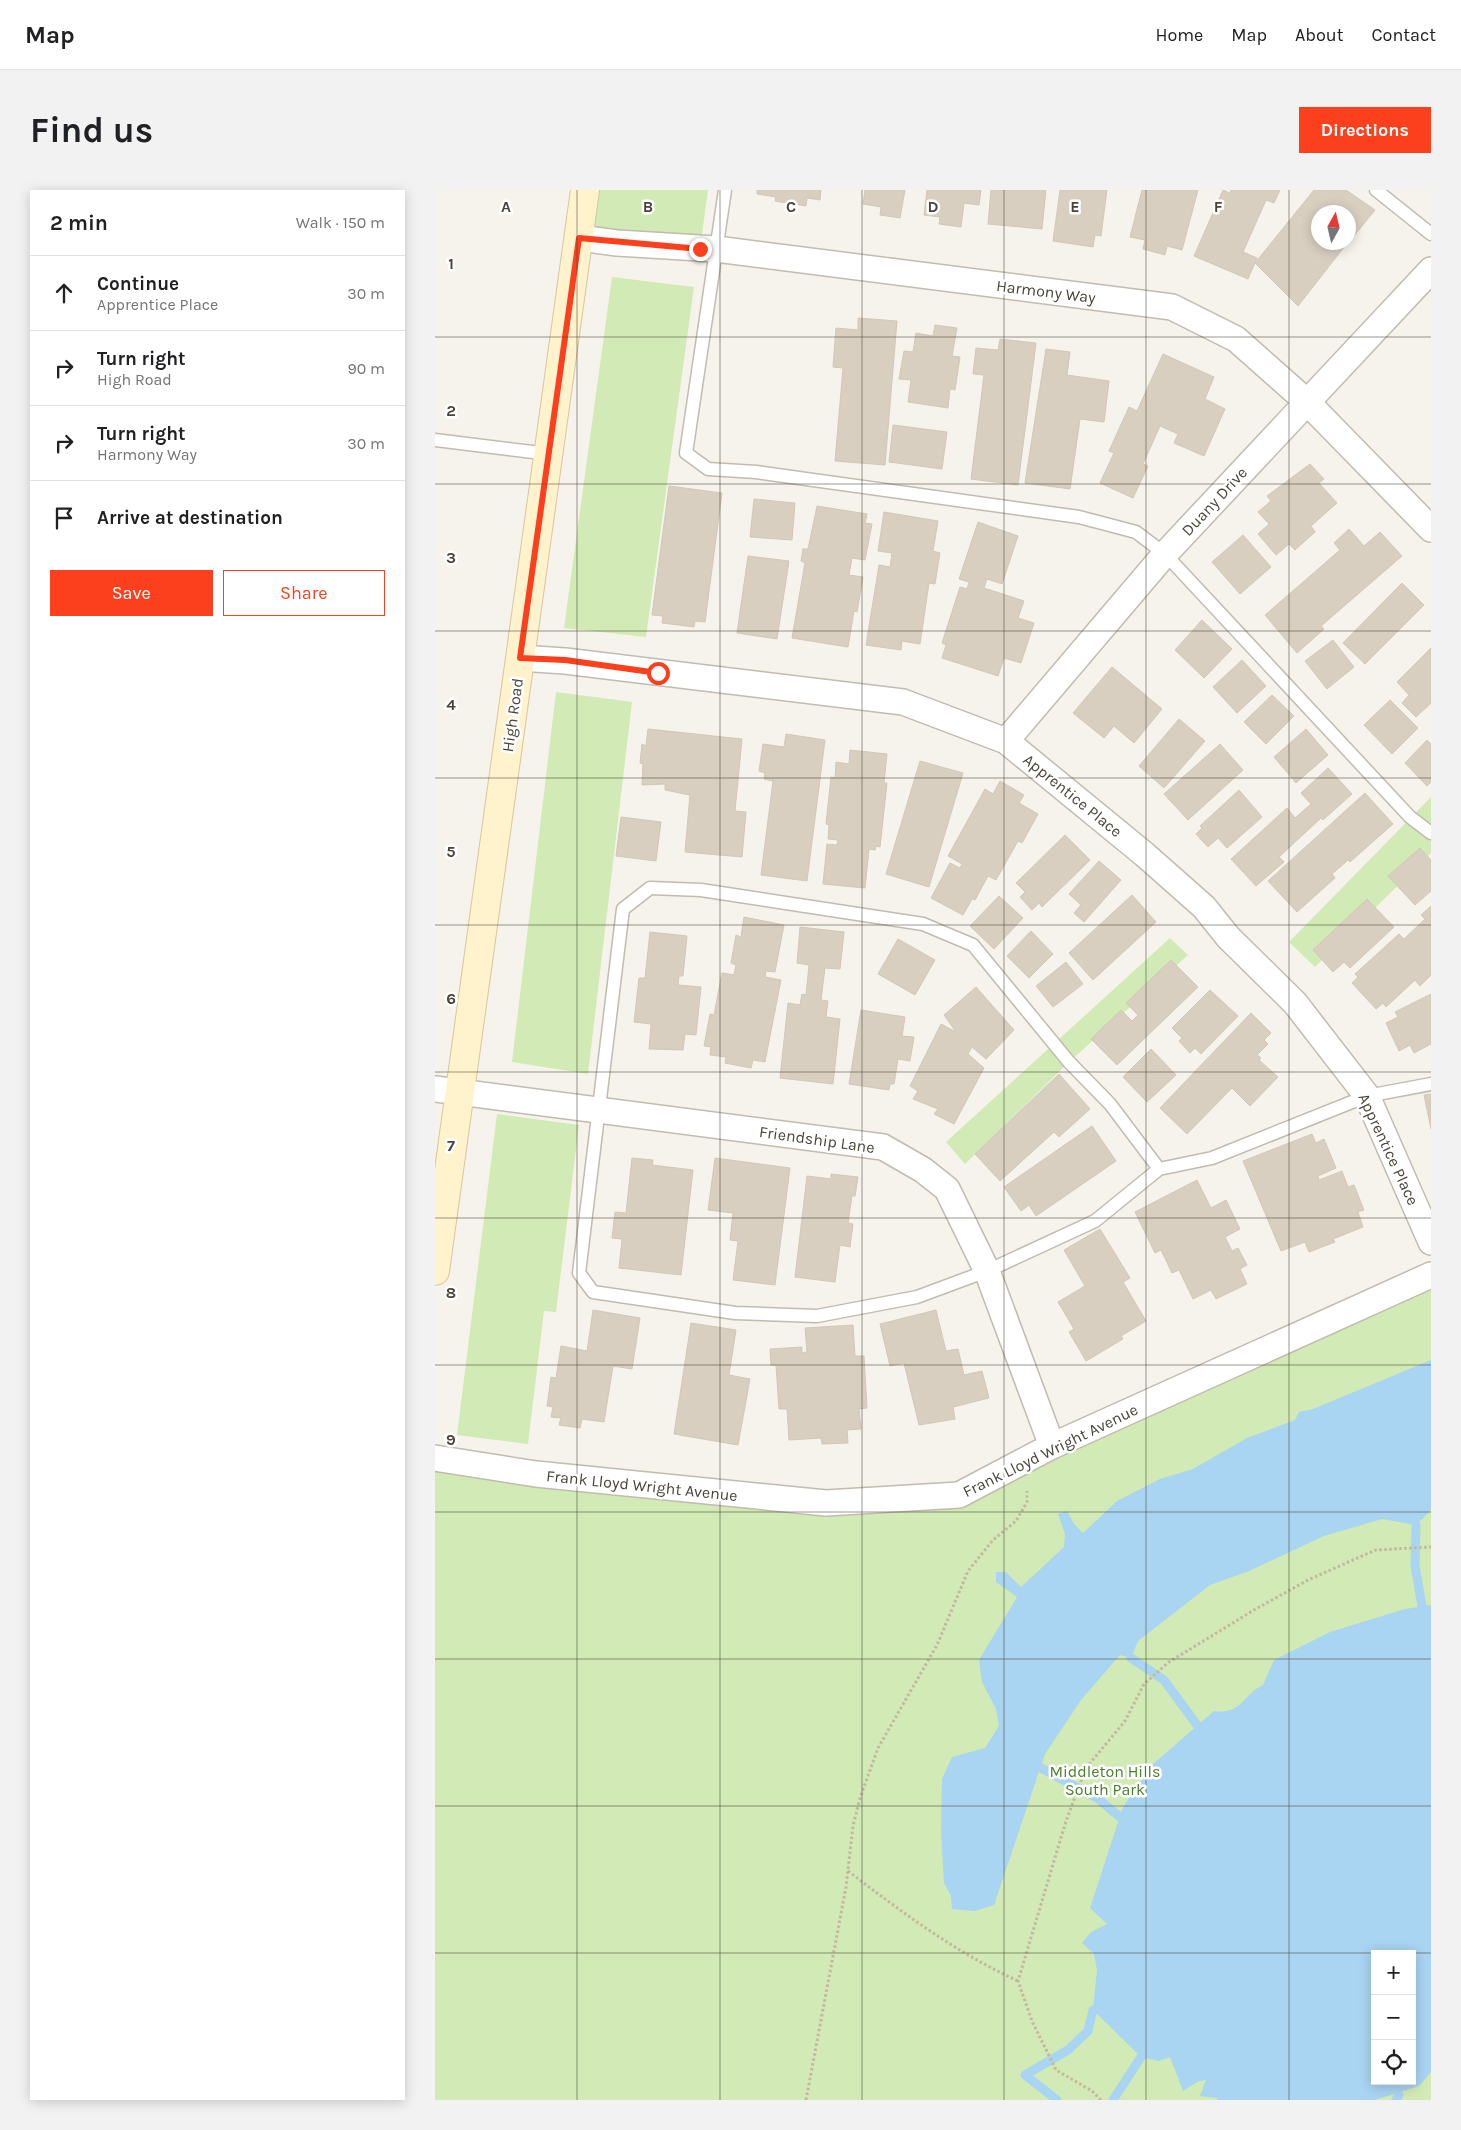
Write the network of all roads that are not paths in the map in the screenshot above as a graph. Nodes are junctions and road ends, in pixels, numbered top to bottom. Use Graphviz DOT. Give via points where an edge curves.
graph roads {
  1 [pos="585,190"];
  2 [pos="725,190"];
  3 [pos="1376,190"];
  4 [pos="1431,234"];
  5 [pos="579,238"];
  6 [pos="716,249"];
  7 [pos="1431,270"];
  8 [pos="1306,401"];
  9 [pos="435,440"];
  10 [pos="549,454"];
  11 [pos="1431,529"];
  12 [pos="1165,554"];
  13 [pos="520,658"];
  14 [pos="1006,741"];
  15 [pos="1431,833"];
  16 [pos="1431,1084"];
  17 [pos="448,1090"];
  18 [pos="1367,1096"];
  19 [pos="597,1109"];
  20 [pos="1159,1169"];
  21 [pos="1431,1242"];
  22 [pos="435,1271"];
  23 [pos="987,1271"];
  24 [pos="1431,1275"];
  25 [pos="1051,1446"];
  26 [pos="435,1458"];
  1 -- 5 [label="street, High Road"];
  2 -- 6 [label="lane"];
  3 -- 4 [label="lane"];
  5 -- 6 [label="street, Harmony Way"];
  5 -- 10 [label="street, High Road"];
  6 -- 8 [label="street, Harmony Way" via="1172,307 1235,339"];
  6 -- 12 [label="lane" via="686,453 709,470 756,472 1079,517 1136,532"];
  7 -- 8 [label="street, Duany Drive"];
  8 -- 11 [label="street, Harmony Way"];
  8 -- 12 [label="street, Duany Drive"];
  9 -- 10 [label="lane"];
  10 -- 13 [label="street, High Road"];
  12 -- 14 [label="street, Duany Drive"];
  12 -- 15 [label="lane" via="1410,817"];
  13 -- 14 [label="street, Apprentice Place" via="565,660 903,702"];
  13 -- 17 [label="street, High Road"];
  14 -- 18 [label="street, Apprentice Place" via="1204,907 1228,937 1295,1003"];
  16 -- 18 [label="lane"];
  17 -- 19 [label="street, Friendship Lane"];
  17 -- 22 [label="street, High Road"];
  18 -- 20 [label="lane" via="1212,1158"];
  18 -- 21 [label="street, Apprentice Place"];
  19 -- 20 [label="lane" via="623,909 650,888 701,890 923,924 973,945 1069,1062 1110,1104"];
  19 -- 23 [label="street, Friendship Lane" via="883,1148 923,1170 947,1189"];
  19 -- 23 [label="lane" via="579,1273 593,1292 735,1313 817,1316 917,1297"];
  20 -- 23 [label="lane" via="1095,1221"];
  23 -- 25 [label="street, Friendship Lane"];
  24 -- 25 [label="street, Frank Lloyd Wright Avenue"];
  25 -- 26 [label="street, Frank Lloyd Wright Avenue" via="959,1495 826,1503 535,1474"];
}
